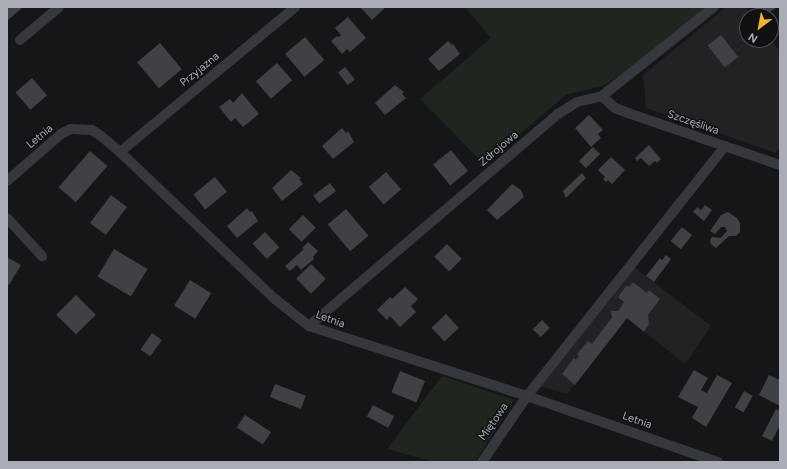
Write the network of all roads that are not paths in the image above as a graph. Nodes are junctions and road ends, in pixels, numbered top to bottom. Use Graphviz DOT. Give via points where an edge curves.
graph roads {
  1 [pos="59,7"];
  2 [pos="295,7"];
  3 [pos="714,7"];
  4 [pos="20,40"];
  5 [pos="602,96"];
  6 [pos="724,146"];
  7 [pos="120,152"];
  8 [pos="780,165"];
  9 [pos="7,181"];
  10 [pos="7,218"];
  11 [pos="42,256"];
  12 [pos="309,326"];
  13 [pos="527,396"];
  14 [pos="482,462"];
  15 [pos="718,462"];
  1 -- 4 [label="street"];
  2 -- 7 [label="street, Przyjazna"];
  3 -- 5 [label="street, Zdrojowa"];
  5 -- 6 [label="street, Szczęśliwa" via="615,108"];
  5 -- 12 [label="street, Zdrojowa" via="577,102 558,114"];
  6 -- 8 [label="street, Szczęśliwa"];
  6 -- 13 [label="street, Miętowa"];
  7 -- 9 [label="street, Letnia" via="92,130 71,129 61,134"];
  7 -- 12 [label="street, Letnia" via="275,299"];
  10 -- 11 [label="street"];
  12 -- 13 [label="street, Letnia"];
  13 -- 14 [label="street, Miętowa"];
  13 -- 15 [label="street, Letnia"];
}
